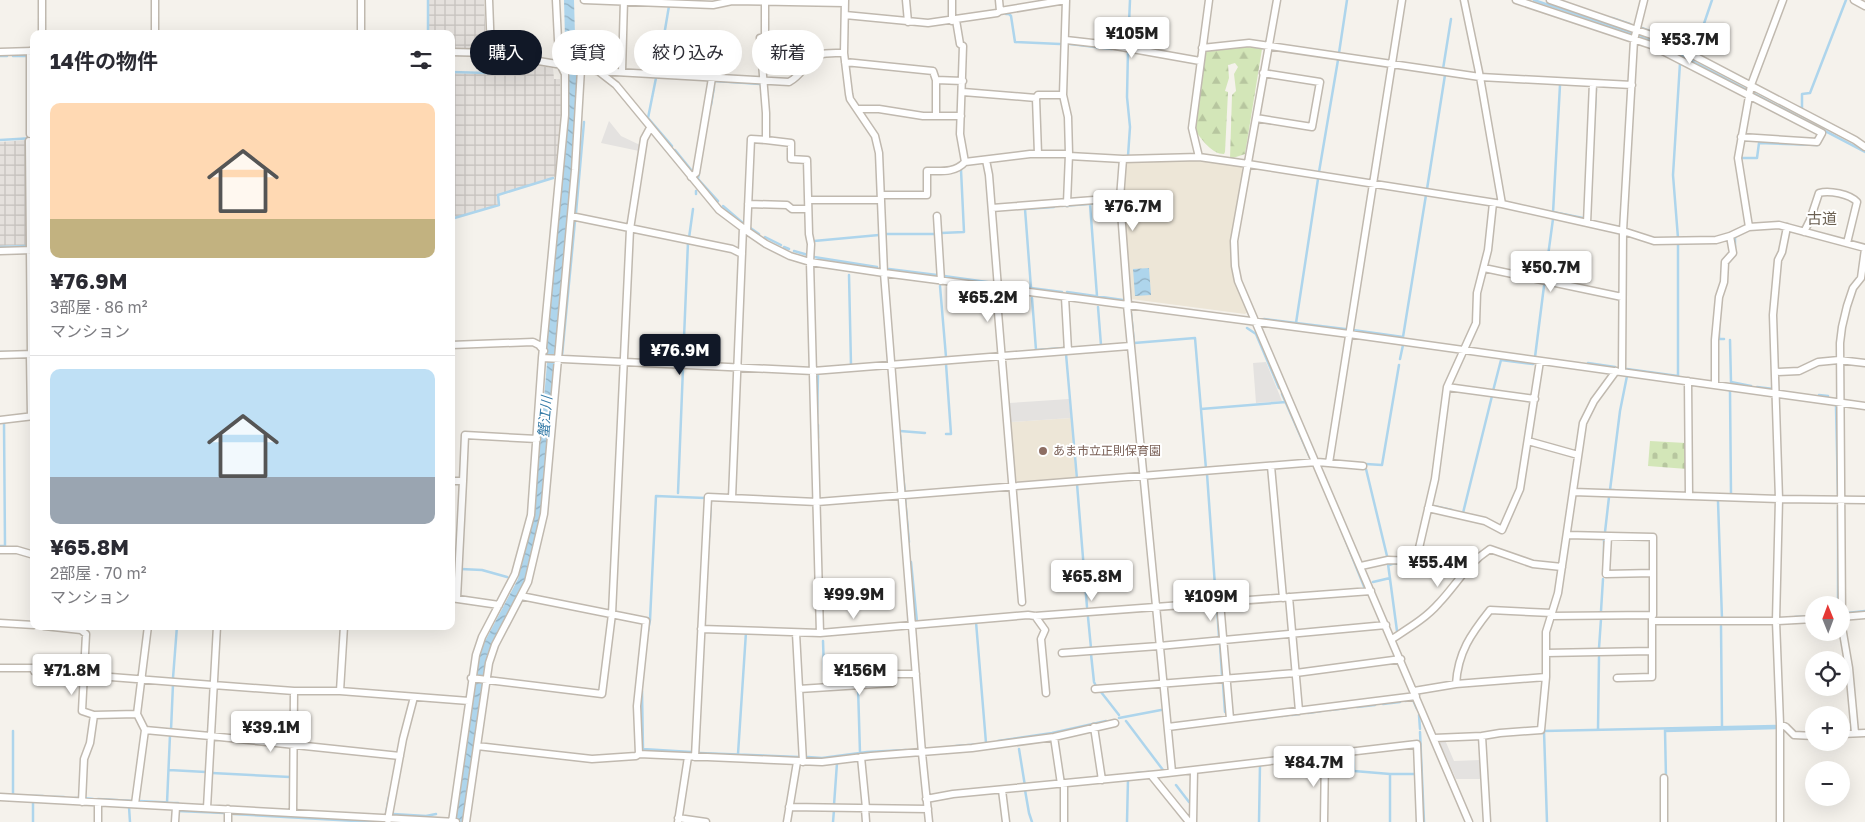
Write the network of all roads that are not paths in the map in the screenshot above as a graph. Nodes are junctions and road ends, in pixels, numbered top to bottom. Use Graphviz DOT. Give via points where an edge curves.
graph roads {
  1 [pos="42,0"];
  2 [pos="155,0"];
  3 [pos="360,0"];
  4 [pos="489,0"];
  5 [pos="556,0"];
  6 [pos="584,0"];
  7 [pos="906,0"];
  8 [pos="952,0"];
  9 [pos="999,0"];
  10 [pos="1066,0"];
  11 [pos="1209,0"];
  12 [pos="1277,0"];
  13 [pos="1402,0"];
  14 [pos="1464,0"];
  15 [pos="1516,0"];
  16 [pos="1550,0"];
  17 [pos="1644,0"];
  18 [pos="1783,0"];
  19 [pos="1854,0"];
  20 [pos="624,1"];
  21 [pos="770,1"];
  22 [pos="845,1"];
  23 [pos="667,2"];
  24 [pos="1865,6"];
  25 [pos="1000,11"];
  26 [pos="845,15"];
  27 [pos="954,20"];
  28 [pos="908,22"];
  29 [pos="42,30"];
  30 [pos="155,30"];
  31 [pos="361,30"];
  32 [pos="490,30"];
  33 [pos="558,30"];
  34 [pos="623,30"];
  35 [pos="1635,34"];
  36 [pos="1066,40"];
  37 [pos="1268,46"];
  38 [pos="1202,48"];
  39 [pos="0,52"];
  40 [pos="30,52"];
  41 [pos="455,52"];
  42 [pos="470,52"];
  43 [pos="844,53"];
  44 [pos="1200,61"];
  45 [pos="845,62"];
  46 [pos="1391,64"];
  47 [pos="624,72"];
  48 [pos="1263,73"];
  49 [pos="565,75"];
  50 [pos="579,75"];
  51 [pos="603,75"];
  52 [pos="1480,77"];
  53 [pos="712,78"];
  54 [pos="936,80"];
  55 [pos="763,81"];
  56 [pos="963,82"];
  57 [pos="1594,83"];
  58 [pos="1632,85"];
  59 [pos="1750,91"];
  60 [pos="963,92"];
  61 [pos="1063,95"];
  62 [pos="1036,98"];
  63 [pos="30,109"];
  64 [pos="858,109"];
  65 [pos="936,116"];
  66 [pos="961,116"];
  67 [pos="1256,118"];
  68 [pos="650,128"];
  69 [pos="1741,137"];
  70 [pos="766,140"];
  71 [pos="1865,147"];
  72 [pos="1038,154"];
  73 [pos="1069,155"];
  74 [pos="1199,157"];
  75 [pos="1123,159"];
  76 [pos="986,160"];
  77 [pos="965,162"];
  78 [pos="1248,164"];
  79 [pos="30,175"];
  80 [pos="691,177"];
  81 [pos="1373,184"];
  82 [pos="881,198"];
  83 [pos="1120,198"];
  84 [pos="808,200"];
  85 [pos="1067,203"];
  86 [pos="1494,203"];
  87 [pos="748,204"];
  88 [pos="1502,204"];
  89 [pos="992,208"];
  90 [pos="808,209"];
  91 [pos="571,216"];
  92 [pos="937,216"];
  93 [pos="1587,223"];
  94 [pos="1749,227"];
  95 [pos="1787,227"];
  96 [pos="630,229"];
  97 [pos="745,229"];
  98 [pos="1623,231"];
  99 [pos="1804,232"];
  100 [pos="1730,236"];
  101 [pos="1847,243"];
  102 [pos="1865,248"];
  103 [pos="30,250"];
  104 [pos="0,251"];
  105 [pos="742,254"];
  106 [pos="810,262"];
  107 [pos="1484,268"];
  108 [pos="884,273"];
  109 [pos="941,281"];
  110 [pos="997,288"];
  111 [pos="1065,297"];
  112 [pos="1622,297"];
  113 [pos="1128,305"];
  114 [pos="1256,324"];
  115 [pos="1349,334"];
  116 [pos="455,344"];
  117 [pos="1130,346"];
  118 [pos="1464,350"];
  119 [pos="1068,351"];
  120 [pos="30,354"];
  121 [pos="0,355"];
  122 [pos="543,356"];
  123 [pos="1002,356"];
  124 [pos="557,360"];
  125 [pos="1839,360"];
  126 [pos="1540,361"];
  127 [pos="624,363"];
  128 [pos="892,364"];
  129 [pos="1865,364"];
  130 [pos="737,368"];
  131 [pos="813,371"];
  132 [pos="1619,371"];
  133 [pos="1776,372"];
  134 [pos="1688,381"];
  135 [pos="1715,385"];
  136 [pos="1447,387"];
  137 [pos="1777,393"];
  138 [pos="1535,399"];
  139 [pos="1840,402"];
  140 [pos="1865,406"];
  141 [pos="30,416"];
  142 [pos="0,420"];
  143 [pos="537,439"];
  144 [pos="1528,441"];
  145 [pos="1578,455"];
  146 [pos="1317,462"];
  147 [pos="1328,463"];
  148 [pos="1271,466"];
  149 [pos="1363,466"];
  150 [pos="1143,476"];
  151 [pos="455,481"];
  152 [pos="463,481"];
  153 [pos="1013,487"];
  154 [pos="1573,492"];
  155 [pos="902,495"];
  156 [pos="1689,496"];
  157 [pos="732,498"];
  158 [pos="1779,499"];
  159 [pos="1840,500"];
  160 [pos="1865,500"];
  161 [pos="817,502"];
  162 [pos="1428,508"];
  163 [pos="1567,535"];
  164 [pos="1608,536"];
  165 [pos="0,550"];
  166 [pos="30,554"];
  167 [pos="1416,560"];
  168 [pos="1469,565"];
  169 [pos="1361,566"];
  170 [pos="1562,567"];
  171 [pos="1653,573"];
  172 [pos="455,585"];
  173 [pos="1371,591"];
  174 [pos="521,596"];
  175 [pos="1842,596"];
  176 [pos="1286,597"];
  177 [pos="455,598"];
  178 [pos="1022,602"];
  179 [pos="1220,602"];
  180 [pos="499,604"];
  181 [pos="1155,608"];
  182 [pos="612,614"];
  183 [pos="1552,615"];
  184 [pos="1865,615"];
  185 [pos="1035,616"];
  186 [pos="1850,616"];
  187 [pos="1652,618"];
  188 [pos="1805,619"];
  189 [pos="1776,621"];
  190 [pos="0,623"];
  191 [pos="30,625"];
  192 [pos="1386,625"];
  193 [pos="912,626"];
  194 [pos="701,629"];
  195 [pos="80,630"];
  196 [pos="147,630"];
  197 [pos="217,630"];
  198 [pos="344,630"];
  199 [pos="796,633"];
  200 [pos="820,633"];
  201 [pos="1292,634"];
  202 [pos="1392,639"];
  203 [pos="1223,640"];
  204 [pos="1844,641"];
  205 [pos="1159,646"];
  206 [pos="1651,651"];
  207 [pos="1062,652"];
  208 [pos="1546,653"];
  209 [pos="1401,659"];
  210 [pos="0,668"];
  211 [pos="1296,673"];
  212 [pos="84,674"];
  213 [pos="916,674"];
  214 [pos="1546,677"];
  215 [pos="140,678"];
  216 [pos="472,678"];
  217 [pos="1617,678"];
  218 [pos="1226,679"];
  219 [pos="485,680"];
  220 [pos="1456,684"];
  221 [pos="213,685"];
  222 [pos="1162,685"];
  223 [pos="799,689"];
  224 [pos="1095,690"];
  225 [pos="294,691"];
  226 [pos="340,691"];
  227 [pos="1046,693"];
  228 [pos="1415,694"];
  229 [pos="414,697"];
  230 [pos="469,701"];
  231 [pos="1299,711"];
  232 [pos="137,714"];
  233 [pos="94,715"];
  234 [pos="1230,719"];
  235 [pos="1115,722"];
  236 [pos="1780,724"];
  237 [pos="1094,727"];
  238 [pos="1168,727"];
  239 [pos="145,730"];
  240 [pos="1850,733"];
  241 [pos="1855,733"];
  242 [pos="1865,733"];
  243 [pos="210,736"];
  244 [pos="1482,736"];
  245 [pos="1805,736"];
  246 [pos="1054,737"];
  247 [pos="1434,738"];
  248 [pos="293,745"];
  249 [pos="477,746"];
  250 [pos="922,753"];
  251 [pos="639,754"];
  252 [pos="1325,755"];
  253 [pos="400,756"];
  254 [pos="688,757"];
  255 [pos="695,757"];
  256 [pos="861,757"];
  257 [pos="800,762"];
  258 [pos="1194,770"];
  259 [pos="1172,772"];
  260 [pos="1151,775"];
  261 [pos="1664,778"];
  262 [pos="1102,780"];
  263 [pos="1062,784"];
  264 [pos="1002,790"];
  265 [pos="0,797"];
  266 [pos="926,799"];
  267 [pos="82,802"];
  268 [pos="98,802"];
  269 [pos="135,804"];
  270 [pos="176,807"];
  271 [pos="790,807"];
  272 [pos="207,808"];
  273 [pos="866,808"];
  274 [pos="928,809"];
  275 [pos="228,810"];
  276 [pos="293,813"];
  277 [pos="388,820"];
  278 [pos="678,820"];
  279 [pos="1192,820"];
  280 [pos="98,822"];
  281 [pos="175,822"];
  282 [pos="228,822"];
  283 [pos="454,822"];
  284 [pos="466,822"];
  285 [pos="706,822"];
  286 [pos="787,822"];
  287 [pos="866,822"];
  288 [pos="929,822"];
  289 [pos="1006,822"];
  290 [pos="1064,822"];
  291 [pos="1199,822"];
  292 [pos="1324,822"];
  293 [pos="1420,822"];
  294 [pos="1469,822"];
  295 [pos="1487,822"];
  296 [pos="1664,822"];
  297 [pos="1780,822"];
  1 -- 29 [label="street"];
  2 -- 30 [label="street"];
  3 -- 31 [label="street"];
  4 -- 32 [label="street"];
  5 -- 33 [label="street"];
  6 -- 20 [label="street"];
  7 -- 28 [label="street"];
  8 -- 27 [label="street"];
  9 -- 25 [label="street"];
  10 -- 25 [label="street"];
  10 -- 36 [label="street"];
  11 -- 38 [label="street"];
  12 -- 37 [label="street"];
  13 -- 46 [label="street"];
  14 -- 52 [label="street"];
  15 -- 35 [label="street"];
  16 -- 35 [label="street"];
  17 -- 35 [label="street"];
  18 -- 59 [label="street"];
  19 -- 24 [label="street"];
  20 -- 23 [label="street"];
  20 -- 34 [label="street"];
  21 -- 22 [label="street"];
  21 -- 23 [label="street" via="732,1 712,5"];
  21 -- 55 [label="street" via="765,37 760,38"];
  22 -- 26 [label="street"];
  25 -- 27 [label="street" via="998,14"];
  26 -- 28 [label="street"];
  26 -- 43 [label="street"];
  27 -- 28 [label="street"];
  27 -- 56 [label="street" via="963,46"];
  35 -- 58 [label="street"];
  35 -- 59 [label="street" via="1651,45"];
  35 -- 59 [label="street" via="1660,38"];
  36 -- 44 [label="street" via="1110,44"];
  36 -- 61 [label="street"];
  37 -- 38 [label="street" via="1249,43"];
  37 -- 46 [label="street"];
  37 -- 48 [label="street"];
  38 -- 44 [label="street"];
  39 -- 40 [label="street"];
  41 -- 42 [label="street"];
  43 -- 45 [label="street"];
  43 -- 55 [label="street" via="820,54 798,78 789,82"];
  44 -- 74 [label="street" via="1192,128"];
  45 -- 54 [label="street" via="933,71"];
  45 -- 64 [label="street" via="850,99"];
  46 -- 52 [label="street"];
  46 -- 81 [label="street"];
  47 -- 53 [label="street"];
  48 -- 67 [label="street"];
  48 -- 67 [label="street" via="1320,82 1312,127"];
  49 -- 122 [label="street" via="565,115"];
  50 -- 91 [label="street"];
  51 -- 68 [label="street" via="616,85"];
  52 -- 57 [label="street"];
  52 -- 88 [label="street"];
  53 -- 55 [label="street"];
  53 -- 80 [label="street" via="696,173"];
  54 -- 56 [label="street"];
  54 -- 65 [label="street"];
  55 -- 70 [label="street"];
  56 -- 60 [label="street"];
  57 -- 58 [label="street"];
  57 -- 93 [label="street"];
  58 -- 98 [label="street"];
  59 -- 69 [label="street"];
  59 -- 69 [label="street" via="1822,133 1817,142"];
  59 -- 71 [label="street"];
  60 -- 62 [label="street"];
  60 -- 66 [label="street"];
  61 -- 62 [label="street" via="1038,95"];
  61 -- 73 [label="street" via="1068,118"];
  62 -- 72 [label="street"];
  63 -- 79 [label="street"];
  64 -- 65 [label="street"];
  64 -- 82 [label="street" via="878,143"];
  65 -- 66 [label="street"];
  66 -- 77 [label="street" via="960,134"];
  67 -- 78 [label="street"];
  68 -- 80 [label="street"];
  68 -- 96 [label="street" via="644,139"];
  69 -- 94 [label="street" via="1738,164"];
  70 -- 84 [label="street" via="791,143 791,160 807,160"];
  70 -- 87 [label="street" via="751,139"];
  72 -- 73 [label="street"];
  72 -- 76 [label="street"];
  73 -- 75 [label="street"];
  73 -- 85 [label="street"];
  74 -- 75 [label="street"];
  74 -- 78 [label="street"];
  75 -- 83 [label="street"];
  76 -- 77 [label="street"];
  76 -- 89 [label="street"];
  77 -- 82 [label="street" via="952,170 927,171 927,195"];
  78 -- 81 [label="street"];
  78 -- 114 [label="street" via="1234,249 1238,281"];
  80 -- 97 [label="street" via="719,210"];
  81 -- 86 [label="street"];
  81 -- 115 [label="street"];
  82 -- 84 [label="street"];
  82 -- 108 [label="street"];
  83 -- 85 [label="street"];
  83 -- 113 [label="street"];
  84 -- 90 [label="street"];
  85 -- 89 [label="street"];
  86 -- 88 [label="street"];
  86 -- 107 [label="street"];
  87 -- 90 [label="street"];
  87 -- 97 [label="street"];
  88 -- 93 [label="street"];
  89 -- 110 [label="street"];
  90 -- 106 [label="street"];
  91 -- 96 [label="street"];
  91 -- 124 [label="street"];
  92 -- 109 [label="street"];
  93 -- 98 [label="street"];
  94 -- 95 [label="street"];
  94 -- 100 [label="street"];
  95 -- 99 [label="street"];
  95 -- 133 [label="street" via="1778,260 1773,315"];
  96 -- 105 [label="street" via="732,249"];
  96 -- 127 [label="street"];
  97 -- 105 [label="street"];
  97 -- 106 [label="street" via="766,244"];
  98 -- 100 [label="street" via="1654,241 1716,240"];
  98 -- 112 [label="street"];
  99 -- 101 [label="street"];
  99 -- 101 [label="street" via="1819,193 1826,191 1857,202"];
  100 -- 135 [label="street" via="1732,253 1725,262 1719,297"];
  101 -- 102 [label="street"];
  102 -- 125 [label="street" via="1860,278 1853,288 1842,327"];
  103 -- 104 [label="street"];
  105 -- 130 [label="street"];
  106 -- 108 [label="street"];
  106 -- 131 [label="street"];
  107 -- 112 [label="street"];
  107 -- 118 [label="street" via="1477,294 1476,323"];
  108 -- 109 [label="street"];
  108 -- 128 [label="street"];
  109 -- 110 [label="street"];
  110 -- 111 [label="street"];
  110 -- 123 [label="street"];
  111 -- 113 [label="street"];
  111 -- 119 [label="street"];
  112 -- 132 [label="street"];
  113 -- 114 [label="street"];
  113 -- 117 [label="street"];
  114 -- 115 [label="street"];
  114 -- 146 [label="street"];
  115 -- 118 [label="street"];
  115 -- 147 [label="street"];
  116 -- 122 [label="street" via="533,342 539,345"];
  117 -- 119 [label="street"];
  117 -- 150 [label="street"];
  118 -- 126 [label="street"];
  118 -- 136 [label="street"];
  119 -- 123 [label="street"];
  120 -- 121 [label="street"];
  122 -- 124 [label="street"];
  122 -- 143 [label="street"];
  123 -- 128 [label="street"];
  123 -- 153 [label="street"];
  124 -- 127 [label="street"];
  124 -- 174 [label="street" via="544,514 528,582"];
  125 -- 129 [label="street"];
  125 -- 133 [label="street" via="1818,362 1799,371"];
  125 -- 139 [label="street"];
  126 -- 132 [label="street"];
  126 -- 138 [label="street"];
  127 -- 130 [label="street"];
  127 -- 182 [label="street"];
  128 -- 131 [label="street"];
  128 -- 155 [label="street"];
  130 -- 131 [label="street"];
  130 -- 157 [label="street"];
  131 -- 161 [label="street"];
  132 -- 134 [label="street"];
  132 -- 145 [label="street" via="1590,408 1583,423"];
  133 -- 137 [label="street"];
  134 -- 135 [label="street"];
  134 -- 156 [label="street"];
  135 -- 137 [label="street"];
  136 -- 138 [label="street"];
  136 -- 162 [label="street"];
  137 -- 139 [label="street"];
  137 -- 158 [label="street"];
  138 -- 144 [label="street"];
  139 -- 140 [label="street"];
  139 -- 159 [label="street"];
  141 -- 142 [label="street"];
  143 -- 152 [label="street" via="464,435"];
  143 -- 180 [label="street" via="531,515 516,574"];
  144 -- 145 [label="street"];
  144 -- 162 [label="street" via="1520,489 1502,530 1485,521"];
  145 -- 154 [label="street"];
  146 -- 147 [label="street"];
  146 -- 148 [label="street"];
  146 -- 169 [label="street"];
  147 -- 149 [label="street"];
  148 -- 150 [label="street"];
  148 -- 176 [label="street"];
  150 -- 153 [label="street"];
  150 -- 181 [label="street"];
  151 -- 152 [label="street"];
  152 -- 172 [label="street"];
  153 -- 155 [label="street"];
  153 -- 178 [label="street"];
  154 -- 156 [label="street"];
  154 -- 163 [label="street"];
  155 -- 161 [label="street"];
  155 -- 193 [label="street"];
  156 -- 158 [label="street"];
  157 -- 161 [label="street"];
  157 -- 194 [label="street" via="708,496"];
  158 -- 159 [label="street"];
  158 -- 189 [label="street"];
  159 -- 160 [label="street"];
  159 -- 175 [label="street"];
  161 -- 200 [label="street"];
  162 -- 167 [label="street"];
  163 -- 164 [label="street"];
  163 -- 170 [label="street"];
  164 -- 171 [label="street" via="1653,537"];
  164 -- 171 [label="street" via="1606,574"];
  165 -- 166 [label="street"];
  167 -- 168 [label="street"];
  167 -- 169 [label="street" via="1388,560"];
  168 -- 170 [label="street" via="1490,549 1533,564"];
  168 -- 202 [label="street" via="1439,603"];
  169 -- 173 [label="street"];
  170 -- 183 [label="street"];
  171 -- 187 [label="street"];
  173 -- 176 [label="street"];
  173 -- 192 [label="street"];
  174 -- 182 [label="street"];
  174 -- 219 [label="street" via="495,645"];
  176 -- 179 [label="street"];
  176 -- 201 [label="street"];
  177 -- 180 [label="street"];
  179 -- 181 [label="street"];
  179 -- 203 [label="street"];
  180 -- 216 [label="street" via="482,637"];
  181 -- 185 [label="street"];
  181 -- 205 [label="street"];
  182 -- 219 [label="street" via="602,694"];
  182 -- 251 [label="street" via="646,621 637,706"];
  183 -- 187 [label="street"];
  183 -- 208 [label="street" via="1546,632"];
  183 -- 220 [label="street" via="1490,610 1470,634 1457,667"];
  184 -- 186 [label="street"];
  185 -- 193 [label="street"];
  185 -- 227 [label="street" via="1045,630 1041,639"];
  187 -- 189 [label="street"];
  187 -- 206 [label="street"];
  188 -- 189 [label="street"];
  189 -- 236 [label="street"];
  190 -- 191 [label="street"];
  192 -- 201 [label="street"];
  192 -- 202 [label="street"];
  193 -- 200 [label="street"];
  193 -- 213 [label="street"];
  194 -- 199 [label="street"];
  194 -- 255 [label="street"];
  195 -- 212 [label="street" via="86,634"];
  196 -- 215 [label="street"];
  197 -- 221 [label="street"];
  198 -- 226 [label="street"];
  199 -- 200 [label="street"];
  199 -- 223 [label="street"];
  201 -- 203 [label="street"];
  201 -- 211 [label="street"];
  202 -- 209 [label="street"];
  203 -- 205 [label="street"];
  203 -- 218 [label="street"];
  204 -- 241 [label="street"];
  205 -- 207 [label="street"];
  205 -- 222 [label="street"];
  206 -- 208 [label="street"];
  206 -- 217 [label="street" via="1652,677"];
  208 -- 214 [label="street"];
  209 -- 211 [label="street"];
  209 -- 228 [label="street"];
  210 -- 212 [label="street"];
  211 -- 218 [label="street"];
  211 -- 231 [label="street"];
  212 -- 215 [label="street"];
  212 -- 233 [label="street" via="82,711"];
  213 -- 223 [label="street" via="893,674 892,683"];
  213 -- 250 [label="street"];
  214 -- 220 [label="street"];
  214 -- 244 [label="street" via="1542,730"];
  215 -- 221 [label="street"];
  215 -- 232 [label="street"];
  216 -- 219 [label="street"];
  216 -- 230 [label="street"];
  218 -- 222 [label="street"];
  218 -- 234 [label="street"];
  219 -- 249 [label="street"];
  220 -- 228 [label="street"];
  221 -- 225 [label="street"];
  221 -- 243 [label="street"];
  222 -- 224 [label="street"];
  222 -- 238 [label="street"];
  223 -- 257 [label="street"];
  225 -- 226 [label="street"];
  225 -- 248 [label="street"];
  226 -- 229 [label="street"];
  228 -- 231 [label="street"];
  228 -- 247 [label="street"];
  229 -- 230 [label="street"];
  229 -- 253 [label="street"];
  230 -- 283 [label="street"];
  231 -- 234 [label="street"];
  232 -- 233 [label="street"];
  232 -- 239 [label="street"];
  233 -- 267 [label="street" via="84,759"];
  234 -- 238 [label="street"];
  235 -- 237 [label="street"];
  236 -- 245 [label="street" via="1794,735"];
  236 -- 297 [label="street"];
  237 -- 246 [label="street"];
  237 -- 262 [label="street"];
  238 -- 259 [label="street"];
  239 -- 243 [label="street"];
  239 -- 269 [label="street"];
  240 -- 241 [label="street"];
  241 -- 242 [label="street"];
  243 -- 248 [label="street"];
  243 -- 272 [label="street"];
  244 -- 247 [label="street"];
  244 -- 295 [label="street"];
  246 -- 250 [label="street"];
  246 -- 263 [label="street"];
  247 -- 294 [label="street"];
  248 -- 253 [label="street"];
  248 -- 276 [label="street"];
  249 -- 251 [label="street" via="592,758"];
  249 -- 284 [label="street"];
  250 -- 256 [label="street"];
  250 -- 266 [label="street"];
  251 -- 254 [label="street"];
  252 -- 258 [label="street"];
  252 -- 292 [label="street"];
  252 -- 293 [label="street" via="1417,744"];
  253 -- 277 [label="street"];
  254 -- 255 [label="street"];
  254 -- 278 [label="street"];
  255 -- 257 [label="street"];
  256 -- 257 [label="street"];
  256 -- 273 [label="street"];
  257 -- 271 [label="street"];
  258 -- 259 [label="street"];
  258 -- 279 [label="street"];
  259 -- 260 [label="street"];
  260 -- 262 [label="street"];
  260 -- 279 [label="street"];
  261 -- 296 [label="street"];
  262 -- 263 [label="street"];
  263 -- 264 [label="street"];
  263 -- 290 [label="street"];
  264 -- 266 [label="street"];
  264 -- 289 [label="street"];
  265 -- 267 [label="street"];
  266 -- 274 [label="street"];
  267 -- 268 [label="street"];
  268 -- 269 [label="street"];
  268 -- 280 [label="street"];
  269 -- 270 [label="street"];
  270 -- 272 [label="street"];
  270 -- 281 [label="street"];
  271 -- 273 [label="street"];
  271 -- 286 [label="street"];
  272 -- 275 [label="street"];
  273 -- 274 [label="street"];
  273 -- 287 [label="street"];
  274 -- 288 [label="street"];
  275 -- 276 [label="street"];
  275 -- 282 [label="street"];
  276 -- 277 [label="street"];
  277 -- 283 [label="street"];
  278 -- 285 [label="street"];
  279 -- 291 [label="street"];
}
